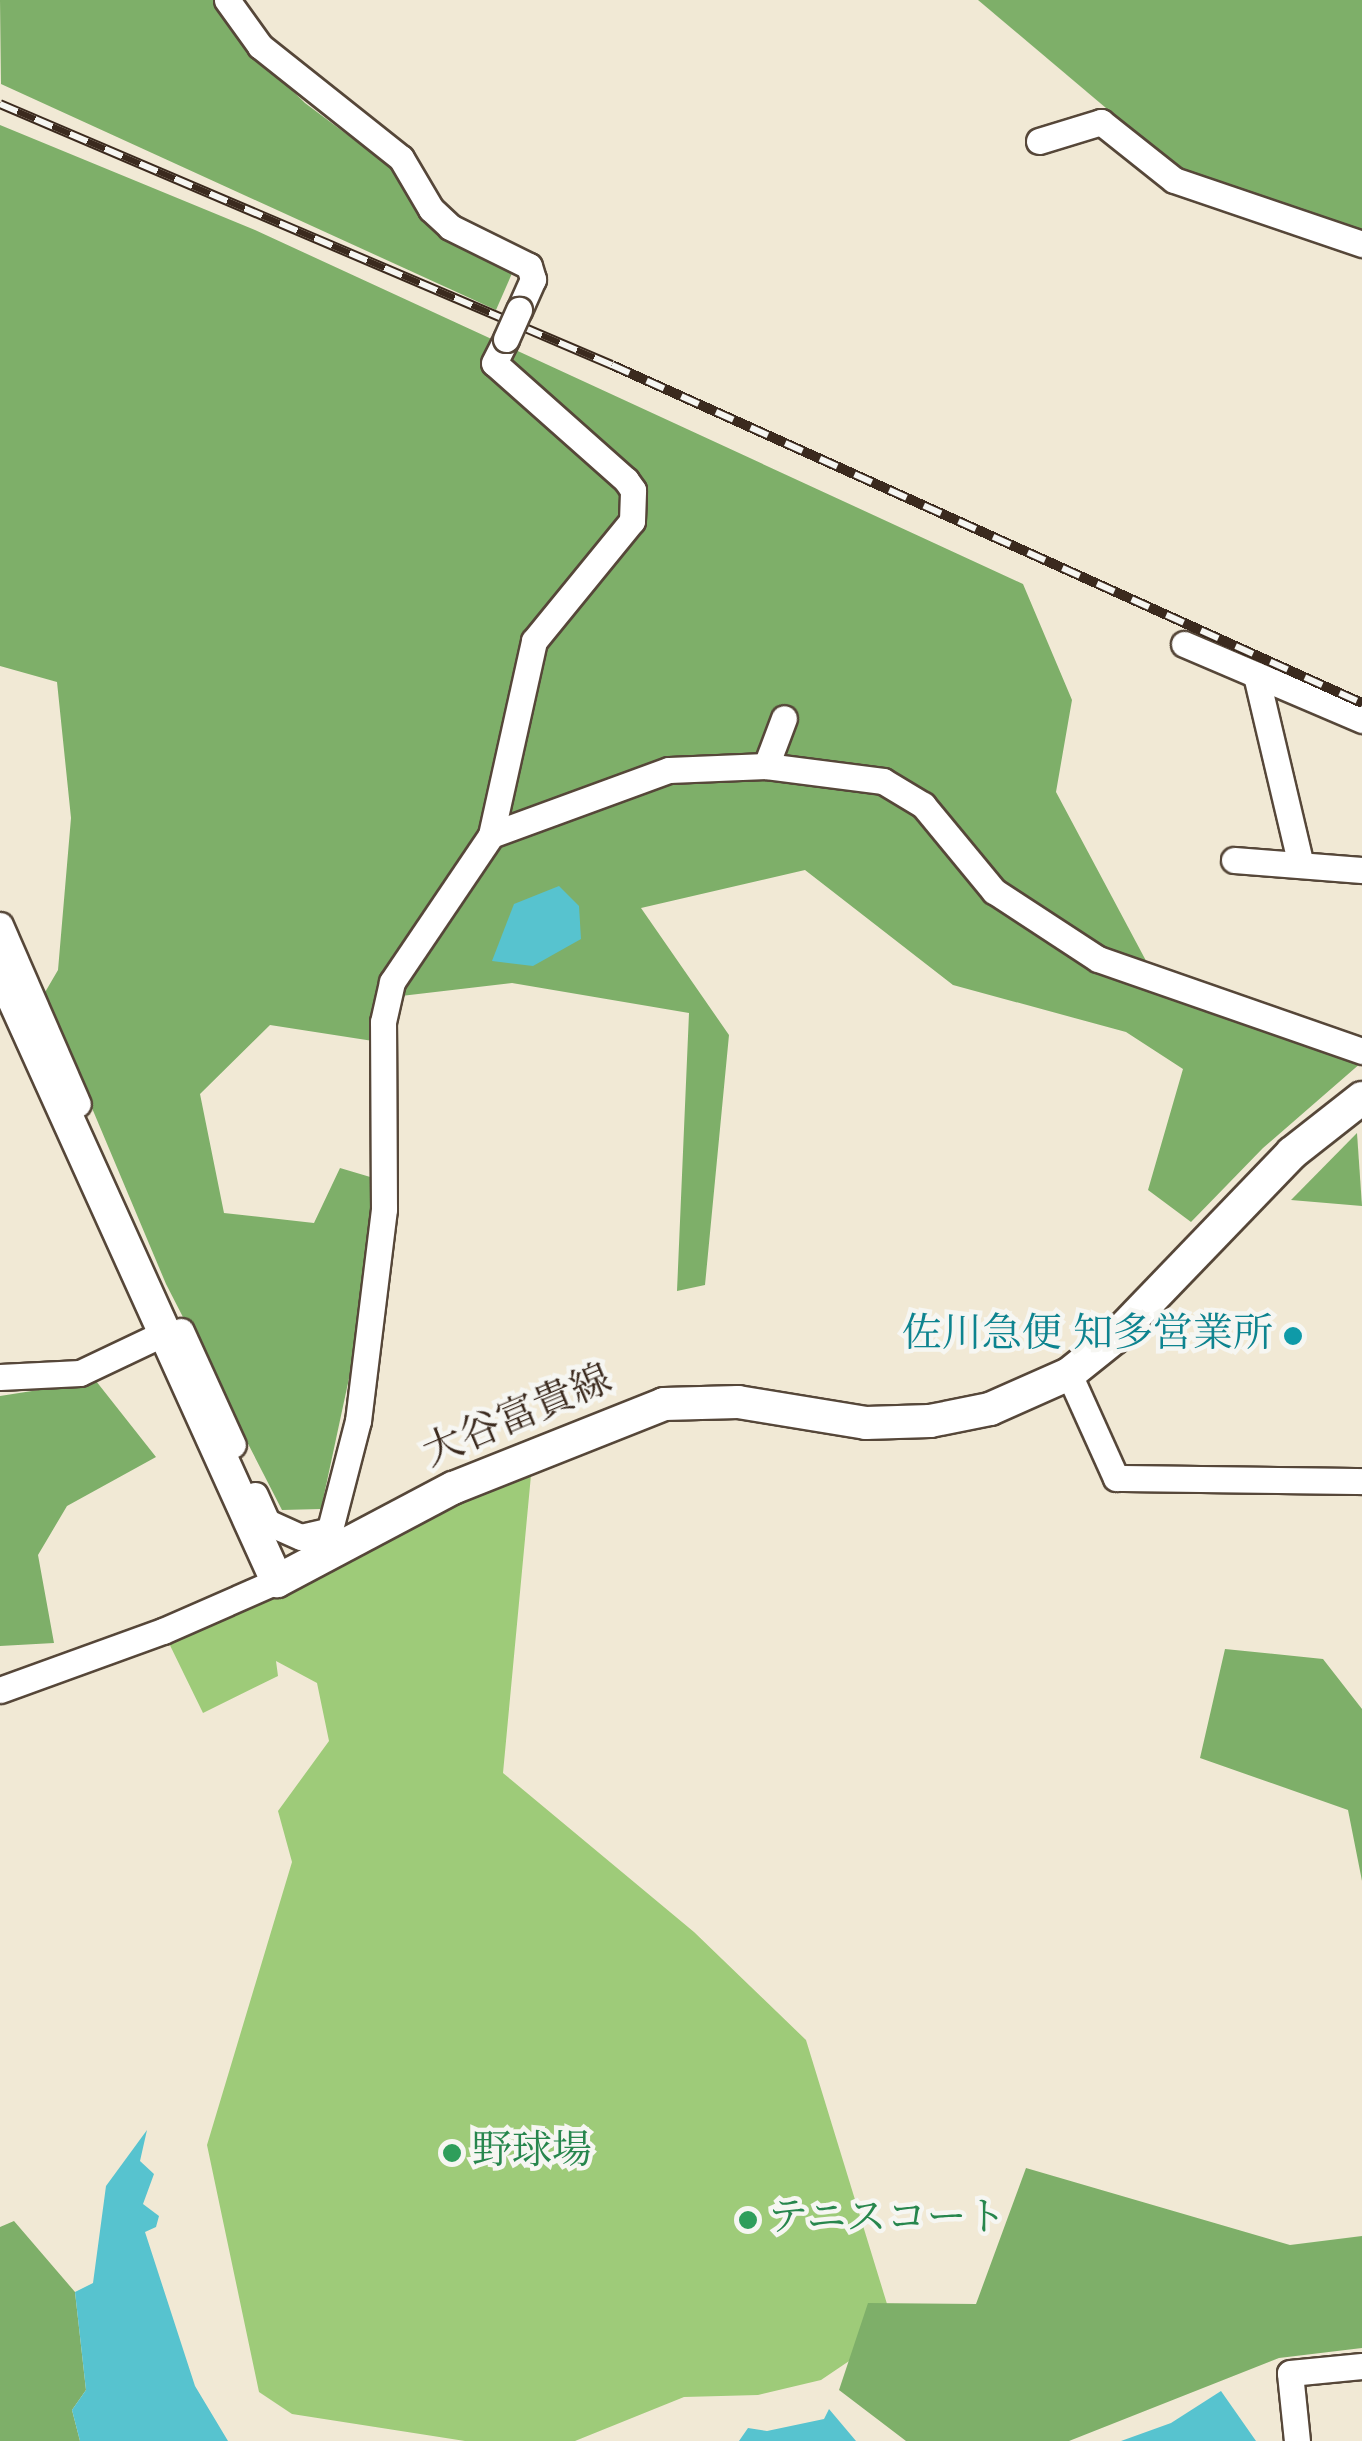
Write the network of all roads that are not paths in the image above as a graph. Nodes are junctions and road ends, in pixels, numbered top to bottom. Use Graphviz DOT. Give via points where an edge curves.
graph roads {
  1 [pos="228,0"];
  2 [pos="1039,141"];
  3 [pos="1362,244"];
  4 [pos="1184,644"];
  5 [pos="1256,675"];
  6 [pos="784,718"];
  7 [pos="1362,720"];
  8 [pos="766,766"];
  9 [pos="491,835"];
  10 [pos="1234,860"];
  11 [pos="1300,861"];
  12 [pos="1362,870"];
  13 [pos="0,925"];
  14 [pos="0,969"];
  15 [pos="1362,1052"];
  16 [pos="1362,1098"];
  17 [pos="162,1334"];
  18 [pos="1069,1374"];
  19 [pos="0,1378"];
  20 [pos="1362,1481"];
  21 [pos="325,1543"];
  22 [pos="277,1581"];
  23 [pos="0,1690"];
  24 [pos="1362,2366"];
  25 [pos="1297,2441"];
  1 -- 9 [label="street, bridge" via="260,46 401,158 430,209 450,227 529,266 533,280 494,363 626,480 634,505 626,530 534,641"];
  2 -- 3 [label="street" via="1101,122 1174,180"];
  4 -- 5 [label="street"];
  5 -- 7 [label="street"];
  5 -- 11 [label="street"];
  6 -- 8 [label="street"];
  8 -- 9 [label="street" via="669,770"];
  8 -- 15 [label="street" via="883,781 923,805 994,891 1098,959"];
  9 -- 21 [label="street" via="392,982 384,1022 384,1210 358,1421"];
  10 -- 11 [label="street"];
  11 -- 12 [label="street" via="1346,873"];
  13 -- 21 [label="street" via="267,1522"];
  14 -- 17 [label="main road"];
  16 -- 18 [label="main road, 大谷富貴線" via="1292,1153 1114,1338"];
  17 -- 19 [label="street" via="80,1373"];
  17 -- 22 [label="main road"];
  18 -- 20 [label="street" via="1116,1478"];
  18 -- 21 [label="main road, 大谷富貴線" via="990,1409 930,1420 866,1423 738,1402 664,1404"];
  21 -- 22 [label="main road, 大谷富貴線"];
  22 -- 23 [label="street"];
  24 -- 25 [label="street" via="1290,2373"];
}
